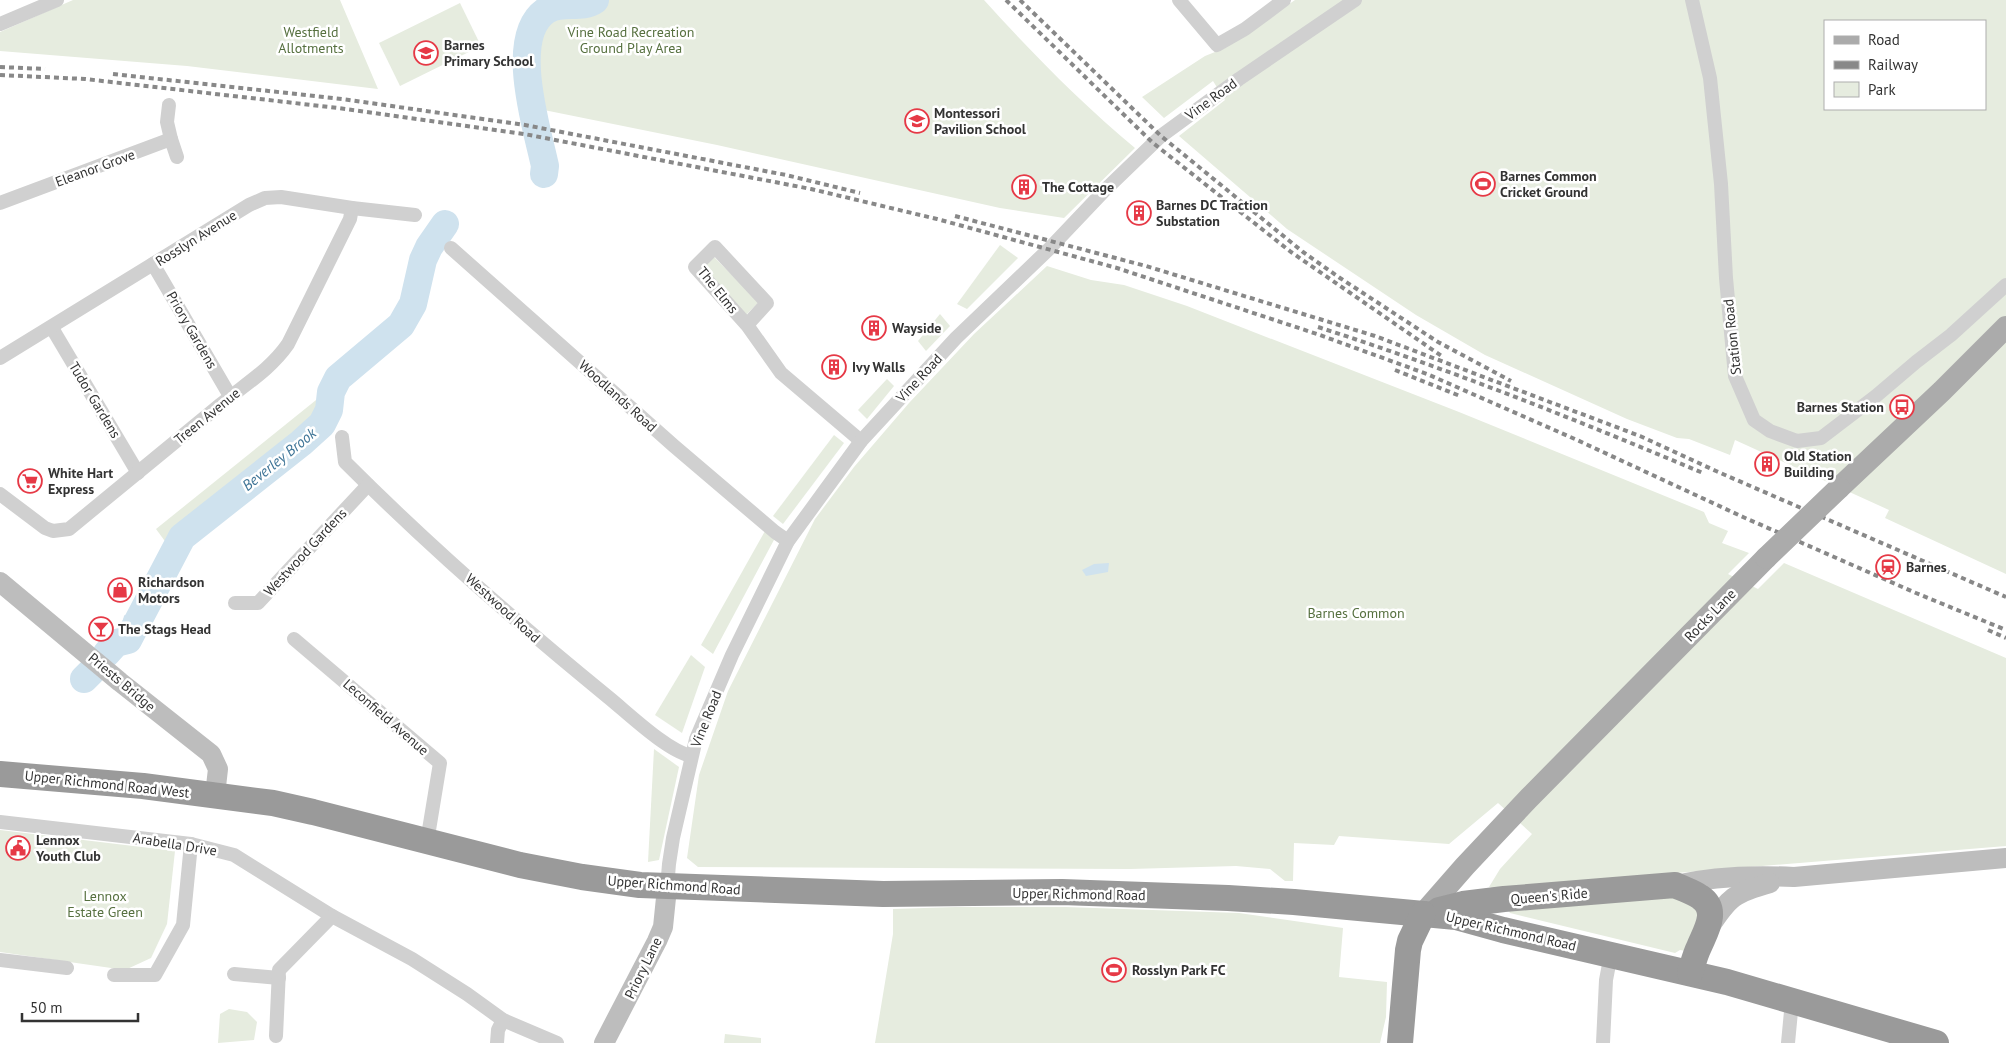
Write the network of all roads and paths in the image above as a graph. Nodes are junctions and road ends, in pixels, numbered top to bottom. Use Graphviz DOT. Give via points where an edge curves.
graph roads {
  1 [pos="58,0"];
  2 [pos="1179,0"];
  3 [pos="1284,0"];
  4 [pos="1354,0"];
  5 [pos="1692,0"];
  6 [pos="0,24"];
  7 [pos="169,105"];
  8 [pos="171,139"];
  9 [pos="178,157"];
  10 [pos="0,203"];
  11 [pos="352,208"];
  12 [pos="415,215"];
  13 [pos="451,248"];
  14 [pos="154,264"];
  15 [pos="2006,285"];
  16 [pos="747,325"];
  17 [pos="2006,326"];
  18 [pos="52,328"];
  19 [pos="0,358"];
  20 [pos="230,396"];
  21 [pos="342,437"];
  22 [pos="862,442"];
  23 [pos="138,473"];
  24 [pos="368,485"];
  25 [pos="0,494"];
  26 [pos="788,542"];
  27 [pos="0,582"];
  28 [pos="235,603"];
  29 [pos="294,639"];
  30 [pos="692,756"];
  31 [pos="0,774"];
  32 [pos="215,795"];
  33 [pos="0,822"];
  34 [pos="427,842"];
  35 [pos="191,844"];
  36 [pos="2006,858"];
  37 [pos="1794,877"];
  38 [pos="1675,885"];
  39 [pos="667,888"];
  40 [pos="1424,914"];
  41 [pos="332,916"];
  42 [pos="1709,928"];
  43 [pos="1611,954"];
  44 [pos="0,960"];
  45 [pos="67,968"];
  46 [pos="1690,973"];
  47 [pos="234,974"];
  48 [pos="114,975"];
  49 [pos="279,978"];
  50 [pos="1792,1001"];
  51 [pos="503,1020"];
  52 [pos="276,1036"];
  53 [pos="497,1043"];
  54 [pos="557,1043"];
  55 [pos="604,1043"];
  56 [pos="1400,1043"];
  57 [pos="1603,1043"];
  58 [pos="1788,1043"];
  59 [pos="1936,1043"];
  1 -- 6 [label="street"];
  2 -- 3 [label="street" via="1217,45 1246,29"];
  4 -- 22 [label="street, Vine Road" via="1161,136 956,338"];
  5 -- 15 [label="street, Station Road" via="1710,78 1735,376 1754,420 1797,441 1821,438 1951,335"];
  7 -- 8 [label="street" via="167,122"];
  8 -- 9 [label="street"];
  8 -- 10 [label="street, Eleanor Grove"];
  11 -- 12 [label="street, Rosslyn Avenue"];
  11 -- 14 [label="street, Rosslyn Avenue" via="282,197 265,198"];
  11 -- 20 [label="street, Treen Avenue" via="350,219 288,344 267,370"];
  13 -- 26 [label="street, Woodlands Road" via="674,446"];
  14 -- 18 [label="street, Rosslyn Avenue"];
  14 -- 20 [label="street, Priory Gardens"];
  16 -- 16 [label="street, The Elms" via="695,267 715,247 767,303"];
  16 -- 22 [label="street, The Elms" via="781,374"];
  17 -- 40 [label="main road, Rocks Lane, bridge" via="1750,573 1529,798"];
  18 -- 19 [label="street, Rosslyn Avenue"];
  18 -- 23 [label="street, Tudor Gardens"];
  20 -- 23 [label="street, Treen Avenue"];
  21 -- 24 [label="street, Westwood Road" via="346,462"];
  22 -- 26 [label="street, Vine Road"];
  23 -- 25 [label="street, Treen Avenue" via="69,529 61,531 37,524"];
  24 -- 28 [label="street, Westwood Gardens" via="258,603"];
  24 -- 30 [label="street, Westwood Road" via="539,641 655,735"];
  26 -- 30 [label="street, Vine Road" via="732,655 696,739"];
  27 -- 32 [label="street, Priests Bridge" via="211,754 218,769"];
  29 -- 34 [label="street, Leconfield Avenue" via="440,764"];
  30 -- 39 [label="street, Vine Road" via="668,864"];
  31 -- 32 [label="highway, Upper Richmond Road West"];
  32 -- 34 [label="highway, Upper Richmond Road" via="273,803"];
  33 -- 35 [label="street, Arabella Drive"];
  34 -- 39 [label="highway, Upper Richmond Road" via="582,878"];
  35 -- 41 [label="street, Arabella Drive" via="234,855"];
  35 -- 48 [label="street" via="183,925 155,975"];
  36 -- 37 [label="street, Queen's Ride"];
  37 -- 38 [label="street, Queen's Ride" via="1746,876"];
  37 -- 42 [label="street, Queen's Ride" via="1741,892 1726,902"];
  38 -- 40 [label="highway, Queen's Ride" via="1480,902"];
  38 -- 42 [label="highway" via="1705,901 1710,914"];
  39 -- 40 [label="highway, Upper Richmond Road" via="1218,897"];
  39 -- 55 [label="street, Priory Lane" via="663,927"];
  40 -- 43 [label="highway, Upper Richmond Road" via="1456,917"];
  40 -- 56 [label="highway" via="1408,950"];
  41 -- 49 [label="street" via="279,970"];
  41 -- 51 [label="street, Arabella Drive" via="412,959"];
  42 -- 46 [label="highway, Queen's Ride"];
  43 -- 46 [label="highway, Upper Richmond Road"];
  43 -- 57 [label="street" via="1606,980"];
  44 -- 45 [label="street"];
  46 -- 50 [label="highway, Upper Richmond Road"];
  47 -- 49 [label="street"];
  49 -- 52 [label="street"];
  50 -- 58 [label="street"];
  50 -- 59 [label="highway, Upper Richmond Road"];
  51 -- 53 [label="street"];
  51 -- 54 [label="street, Arabella Drive"];
}
